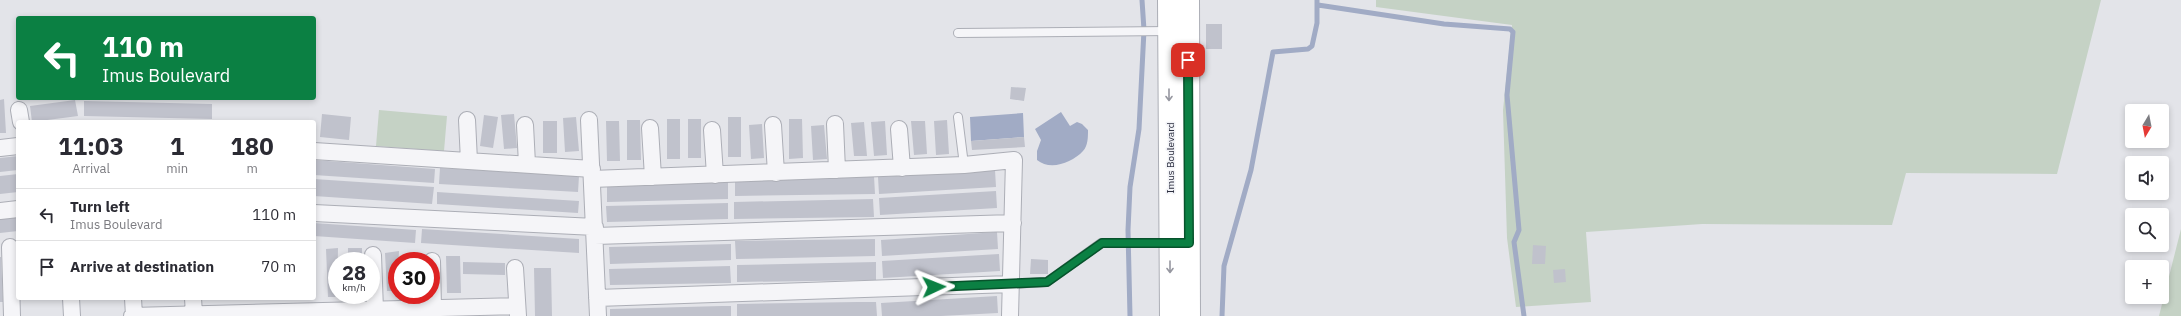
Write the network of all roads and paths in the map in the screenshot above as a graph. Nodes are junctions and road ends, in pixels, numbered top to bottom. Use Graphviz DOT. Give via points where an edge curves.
graph roads {
  1 [pos="1169,0"];
  2 [pos="1188,0"];
  3 [pos="1170,31"];
  4 [pos="958,33"];
  5 [pos="958,117"];
  6 [pos="467,120"];
  7 [pos="590,120"];
  8 [pos="834,124"];
  9 [pos="525,125"];
  10 [pos="773,125"];
  11 [pos="650,128"];
  12 [pos="899,129"];
  13 [pos="712,130"];
  14 [pos="16,146"];
  15 [pos="0,148"];
  16 [pos="316,151"];
  17 [pos="469,161"];
  18 [pos="527,164"];
  19 [pos="964,165"];
  20 [pos="902,168"];
  21 [pos="837,170"];
  22 [pos="776,172"];
  23 [pos="592,174"];
  24 [pos="715,175"];
  25 [pos="654,177"];
  26 [pos="16,209"];
  27 [pos="0,211"];
  28 [pos="316,213"];
  29 [pos="1013,223"];
  30 [pos="595,232"];
  31 [pos="1180,243"];
  32 [pos="10,247"];
  33 [pos="515,268"];
  34 [pos="1011,284"];
  35 [pos="597,298"];
  36 [pos="71,300"];
  37 [pos="133,300"];
  38 [pos="193,300"];
  39 [pos="375,304"];
  40 [pos="433,304"];
  41 [pos="256,305"];
  42 [pos="311,305"];
  43 [pos="433,308"];
  44 [pos="375,310"];
  45 [pos="518,311"];
  46 [pos="194,314"];
  47 [pos="217,315"];
  48 [pos="12,316"];
  49 [pos="72,316"];
  50 [pos="133,316"];
  51 [pos="598,316"];
  52 [pos="1010,316"];
  53 [pos="1170,316"];
  54 [pos="1189,316"];
  1 -- 3 [label="main road, Imus Boulevard"];
  2 -- 3 [label="main road, Imus Boulevard"];
  3 -- 4 [label="lane"];
  3 -- 31 [label="main road, Imus Boulevard"];
  5 -- 19 [label="lane"];
  6 -- 17 [label="street"];
  7 -- 23 [label="street"];
  8 -- 21 [label="street"];
  9 -- 18 [label="street"];
  10 -- 22 [label="street"];
  11 -- 25 [label="street"];
  12 -- 20 [label="street"];
  13 -- 24 [label="street"];
  14 -- 15 [label="street"];
  16 -- 17 [label="street"];
  17 -- 18 [label="street"];
  18 -- 23 [label="street"];
  19 -- 20 [label="street"];
  19 -- 29 [label="street" via="1014,160"];
  20 -- 21 [label="street"];
  21 -- 22 [label="street"];
  22 -- 24 [label="street"];
  23 -- 25 [label="street"];
  23 -- 30 [label="street"];
  24 -- 25 [label="street"];
  26 -- 27 [label="street"];
  28 -- 30 [label="street"];
  29 -- 30 [label="street"];
  29 -- 34 [label="street"];
  30 -- 35 [label="street"];
  31 -- 34 [label="lane" via="1102,243 1047,282"];
  31 -- 53 [label="main road, Imus Boulevard, one-way"];
  31 -- 54 [label="main road, Imus Boulevard"];
  32 -- 48 [label="street"];
  33 -- 45 [label="street"];
  34 -- 35 [label="street"];
  34 -- 52 [label="street"];
  35 -- 51 [label="street"];
  36 -- 49 [label="street"];
  37 -- 50 [label="street"];
  38 -- 46 [label="street"];
  39 -- 44 [label="street"];
  40 -- 43 [label="street"];
  41 -- 42 [label="street"];
  41 -- 47 [label="street"];
  42 -- 44 [label="street"];
  43 -- 44 [label="street"];
  43 -- 45 [label="street"];
  46 -- 47 [label="street"];
  46 -- 50 [label="street"];
}
